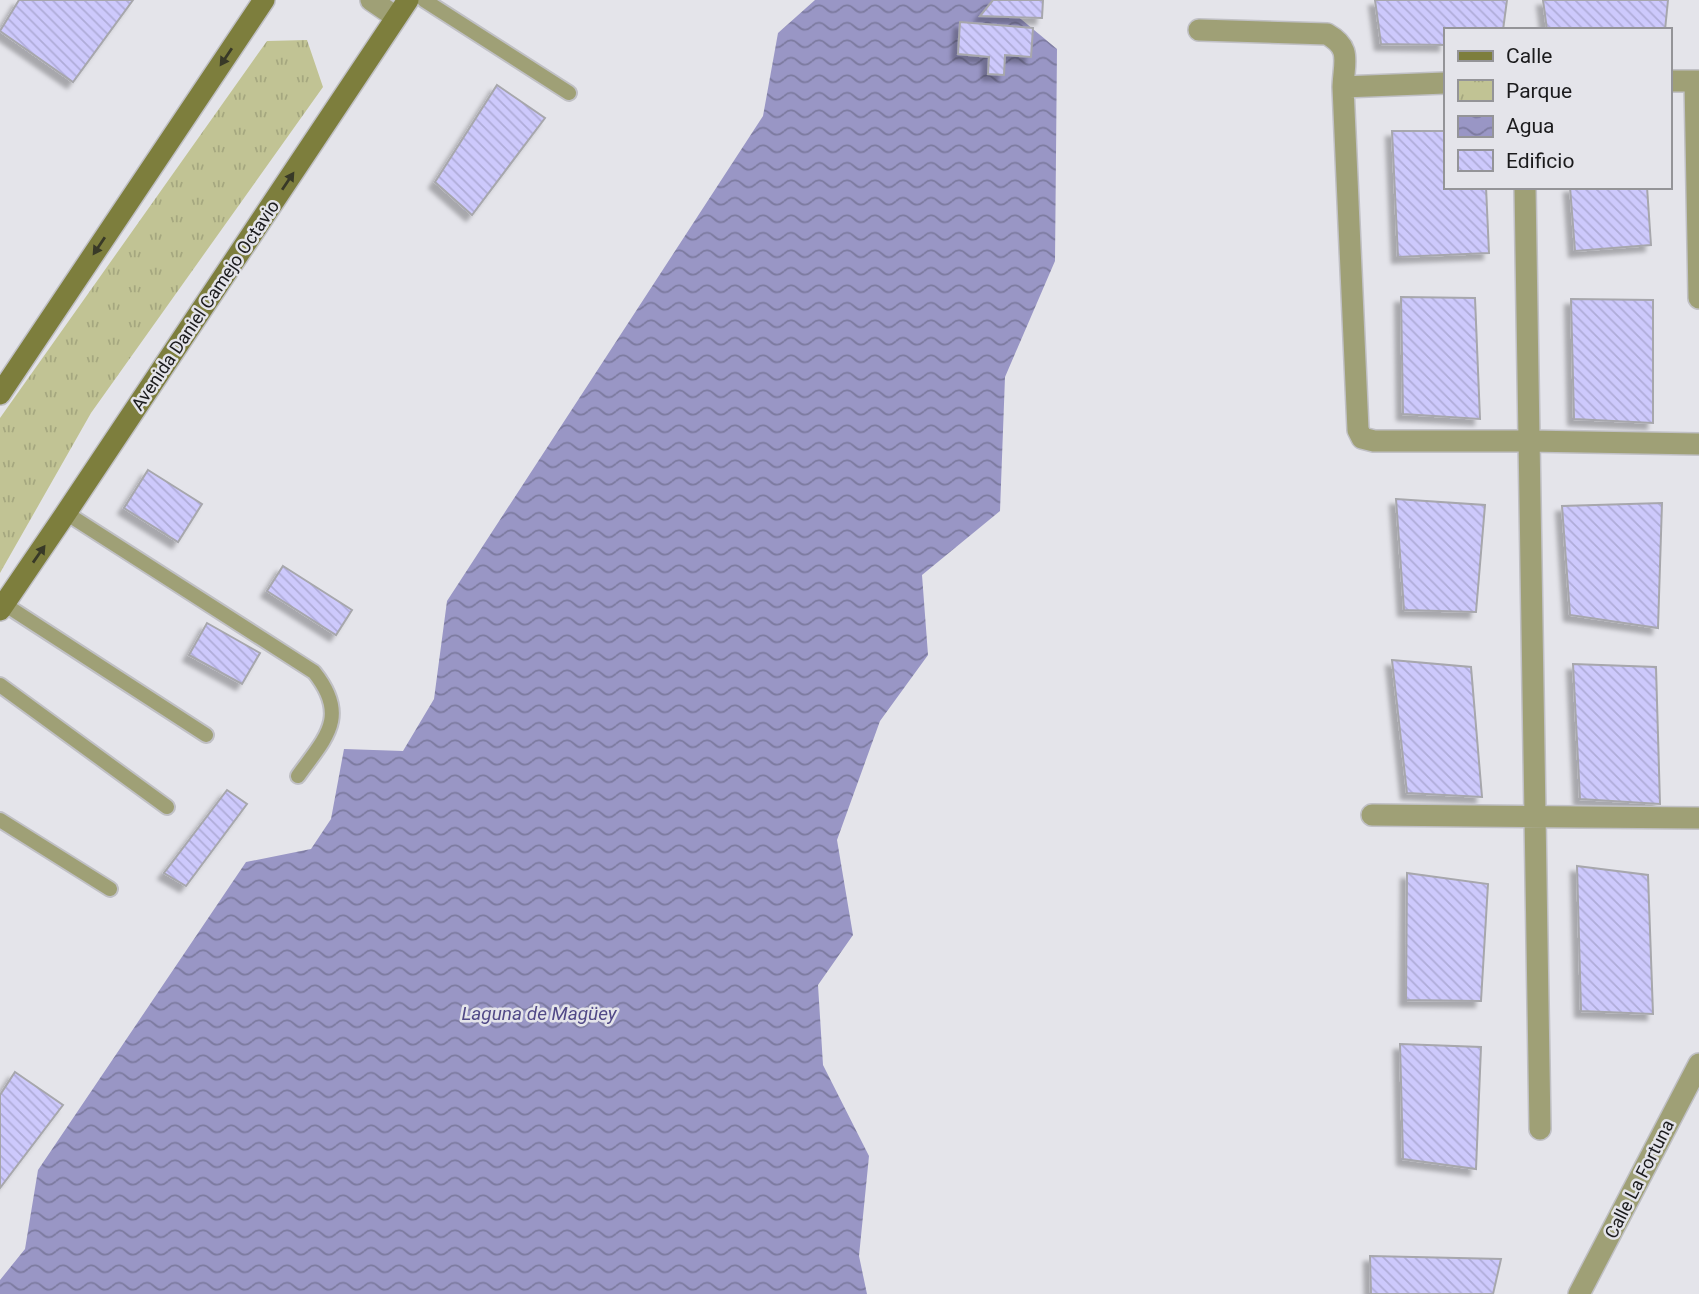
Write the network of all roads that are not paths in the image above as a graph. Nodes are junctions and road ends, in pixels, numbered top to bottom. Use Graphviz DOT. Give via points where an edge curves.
graph roads {
  1 [pos="264,0"];
  2 [pos="371,0"];
  3 [pos="424,0"];
  4 [pos="402,9"];
  5 [pos="1199,30"];
  6 [pos="1671,82"];
  7 [pos="1697,82"];
  8 [pos="1444,83"];
  9 [pos="1343,87"];
  10 [pos="569,93"];
  11 [pos="1525,189"];
  12 [pos="1699,298"];
  13 [pos="0,394"];
  14 [pos="1528,441"];
  15 [pos="1699,444"];
  16 [pos="66,513"];
  17 [pos="2,607"];
  18 [pos="0,685"];
  19 [pos="206,735"];
  20 [pos="298,776"];
  21 [pos="167,807"];
  22 [pos="1372,816"];
  23 [pos="1534,818"];
  24 [pos="1699,818"];
  25 [pos="0,820"];
  26 [pos="110,889"];
  27 [pos="1699,1064"];
  28 [pos="1540,1129"];
  29 [pos="1579,1294"];
  1 -- 13 [label="main road, one-way"];
  2 -- 4 [label="street"];
  3 -- 10 [label="lane"];
  16 -- 4 [label="main road, Avenida Daniel Camejo Octavio, one-way"];
  5 -- 9 [label="street" via="1327,34 1345,51"];
  6 -- 7 [label="street"];
  7 -- 12 [label="street"];
  8 -- 9 [label="street"];
  9 -- 14 [label="street" via="1357,430 1362,438 1374,441"];
  11 -- 14 [label="street"];
  14 -- 15 [label="street"];
  14 -- 23 [label="street"];
  17 -- 16 [label="main road, Avenida Daniel Camejo Octavio, one-way"];
  16 -- 20 [label="lane" via="314,672 324,685 332,715 329,731"];
  17 -- 19 [label="lane"];
  18 -- 21 [label="lane"];
  22 -- 23 [label="street"];
  23 -- 24 [label="street"];
  23 -- 28 [label="street"];
  25 -- 26 [label="lane"];
  27 -- 29 [label="street, Calle La Fortuna"];
}
